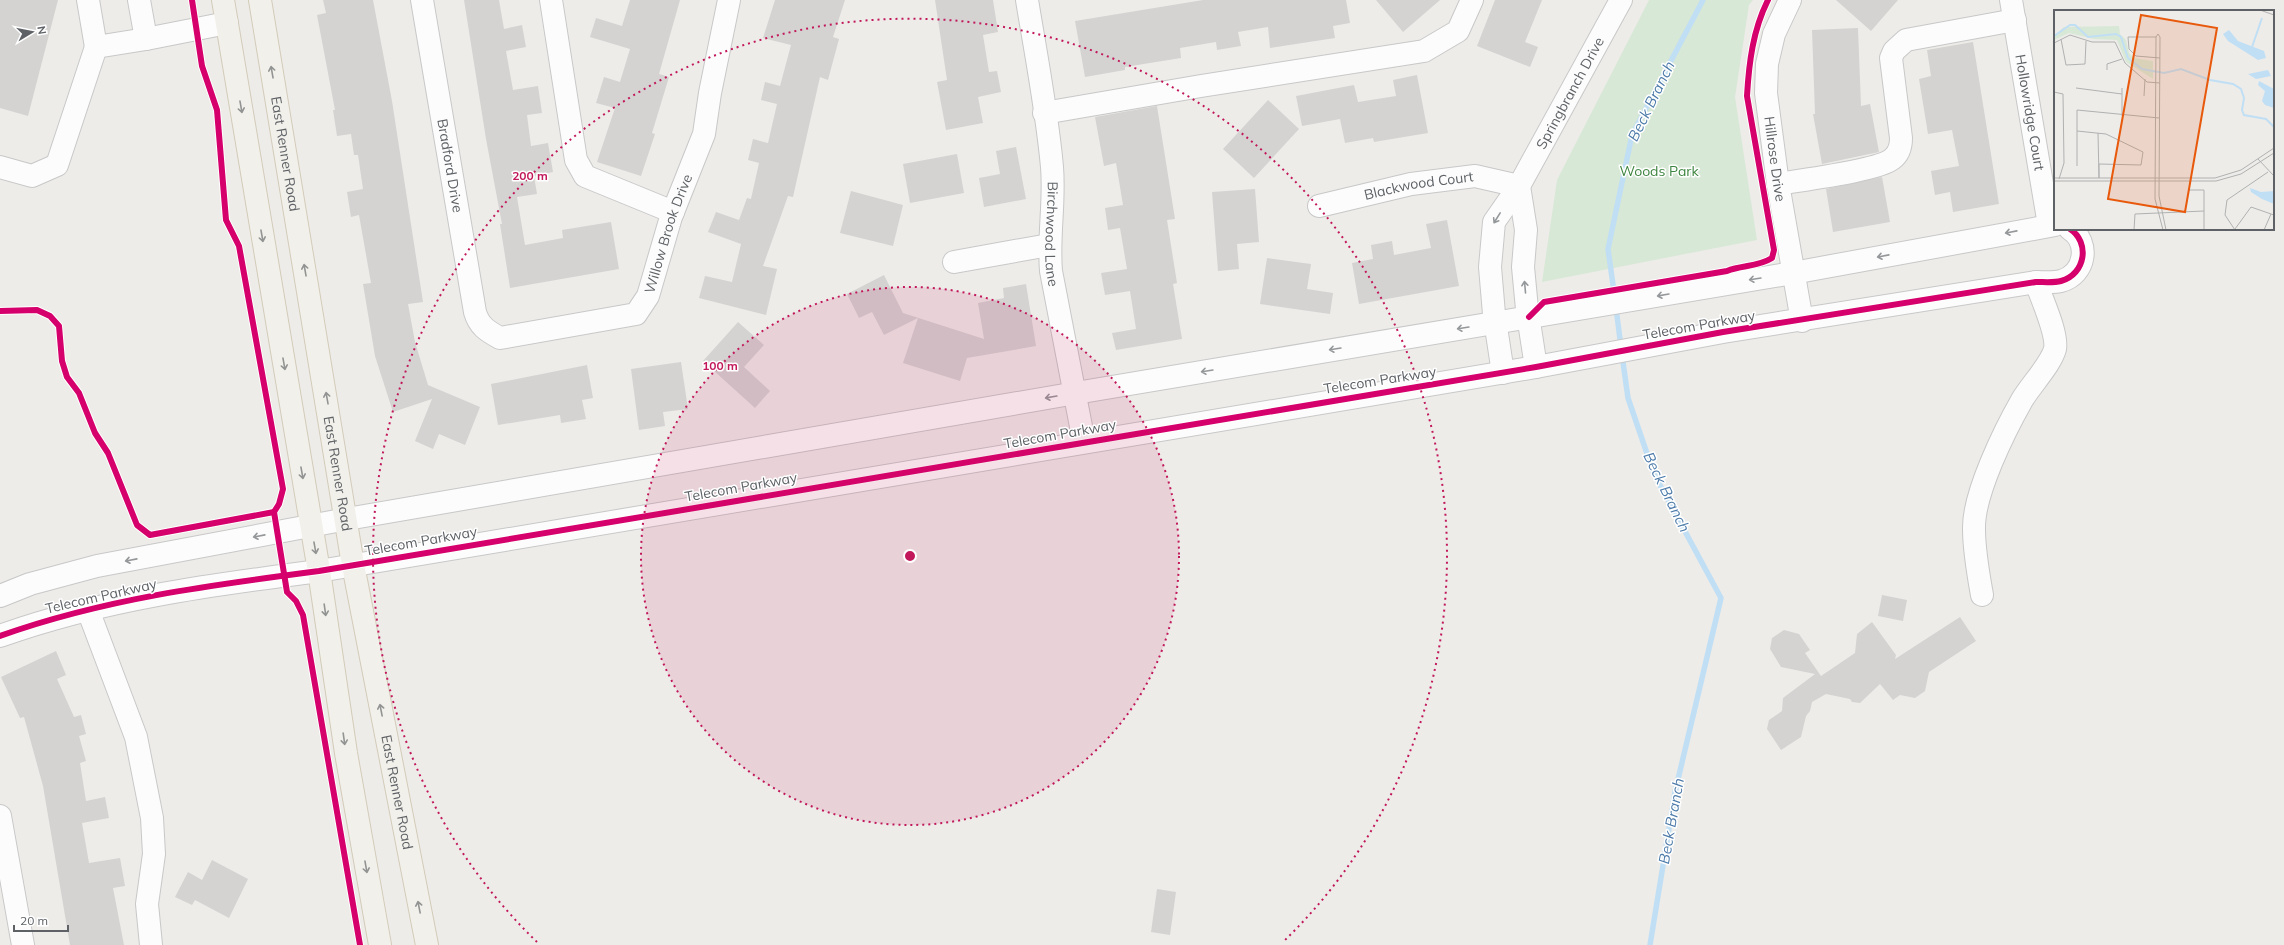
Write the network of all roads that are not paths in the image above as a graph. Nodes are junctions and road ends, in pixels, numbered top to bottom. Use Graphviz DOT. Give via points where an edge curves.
graph roads {
  1 [pos="88,0"];
  2 [pos="139,0"];
  3 [pos="223,0"];
  4 [pos="260,0"];
  5 [pos="422,0"];
  6 [pos="551,0"];
  7 [pos="730,0"];
  8 [pos="1028,0"];
  9 [pos="1472,0"];
  10 [pos="1621,0"];
  11 [pos="1790,0"];
  12 [pos="2013,10"];
  13 [pos="227,23"];
  14 [pos="146,39"];
  15 [pos="96,47"];
  16 [pos="1044,113"];
  17 [pos="0,167"];
  18 [pos="1778,184"];
  19 [pos="1519,186"];
  20 [pos="1319,206"];
  21 [pos="2054,207"];
  22 [pos="673,212"];
  23 [pos="2054,227"];
  24 [pos="2068,230"];
  25 [pos="1492,240"];
  26 [pos="1526,242"];
  27 [pos="1049,246"];
  28 [pos="954,262"];
  29 [pos="1793,274"];
  30 [pos="2036,282"];
  31 [pos="1529,317"];
  32 [pos="1802,321"];
  33 [pos="1496,322"];
  34 [pos="484,330"];
  35 [pos="1536,367"];
  36 [pos="1503,373"];
  37 [pos="1076,393"];
  38 [pos="1084,442"];
  39 [pos="347,519"];
  40 [pos="311,526"];
  41 [pos="353,565"];
  42 [pos="319,571"];
  43 [pos="1982,595"];
  44 [pos="0,596"];
  45 [pos="88,610"];
  46 [pos="0,636"];
  47 [pos="0,816"];
  48 [pos="23,945"];
  49 [pos="151,945"];
  50 [pos="380,945"];
  51 [pos="427,945"];
  1 -- 15 [label="street"];
  2 -- 14 [label="street"];
  3 -- 13 [label="main road"];
  39 -- 4 [label="main road, East Renner Road, one-way"];
  5 -- 34 [label="street, Bradford Drive" via="475,312"];
  6 -- 22 [label="street" via="576,160 585,176"];
  7 -- 22 [label="street, Willow Brook Drive" via="704,134"];
  8 -- 16 [label="street, Birchwood Lane"];
  9 -- 16 [label="street" via="1458,31 1424,51"];
  10 -- 19 [label="street, Springbranch Drive" via="1556,114"];
  11 -- 18 [label="street, Hillrose Drive" via="1774,34 1766,64 1767,103"];
  12 -- 18 [label="street" via="1906,40 1894,51 1891,58 1901,138 1896,155 1886,162 1862,169"];
  12 -- 21 [label="street, Hollowridge Court"];
  13 -- 14 [label="street"];
  13 -- 40 [label="main road, one-way"];
  14 -- 15 [label="street"];
  15 -- 17 [label="street" via="57,165 32,176"];
  16 -- 27 [label="street, Birchwood Lane" via="1054,201"];
  18 -- 29 [label="street, Hillrose Drive"];
  19 -- 20 [label="street, Blackwood Court" via="1475,176 1411,184"];
  19 -- 25 [label="street, Springbranch Drive, one-way" via="1494,222"];
  19 -- 26 [label="street"];
  22 -- 34 [label="street, Willow Brook Drive" via="648,296 636,314 500,338"];
  23 -- 29 [label="street, Telecom Parkway, one-way"];
  24 -- 30 [label="street, Telecom Parkway" via="2076,233 2084,248 2082,263 2073,275 2061,281"];
  25 -- 26 [label="street"];
  25 -- 33 [label="street, Springbranch Drive" via="1490,267"];
  31 -- 26 [label="street, one-way" via="1524,266"];
  27 -- 28 [label="street"];
  27 -- 37 [label="street, Birchwood Lane" via="1051,271"];
  29 -- 31 [label="street, Telecom Parkway, one-way"];
  29 -- 32 [label="street, Hillrose Drive"];
  30 -- 32 [label="street, Telecom Parkway"];
  30 -- 43 [label="street" via="2053,332 2055,349 2012,417 1993,459 1979,500 1974,528 1976,563"];
  31 -- 33 [label="street, Telecom Parkway"];
  31 -- 35 [label="street"];
  32 -- 35 [label="street, Telecom Parkway"];
  33 -- 36 [label="street, Springbranch Drive"];
  33 -- 37 [label="street, Telecom Parkway, one-way"];
  35 -- 36 [label="street, Telecom Parkway"];
  36 -- 38 [label="street, Telecom Parkway"];
  37 -- 38 [label="street, Birchwood Lane"];
  37 -- 39 [label="street, Telecom Parkway, one-way"];
  38 -- 41 [label="street, Telecom Parkway"];
  39 -- 40 [label="street, Telecom Parkway"];
  39 -- 41 [label="main road, East Renner Road"];
  40 -- 42 [label="main road, one-way"];
  40 -- 44 [label="street, Telecom Parkway, one-way" via="97,566 30,584"];
  41 -- 42 [label="street, Telecom Parkway"];
  51 -- 41 [label="main road, East Renner Road, one-way"];
  42 -- 45 [label="street, Telecom Parkway" via="216,584"];
  42 -- 50 [label="main road, one-way" via="346,753"];
  45 -- 46 [label="street, Telecom Parkway" via="43,621"];
  45 -- 49 [label="street" via="136,737 152,818 154,854 147,904"];
  47 -- 48 [label="street"];
}
